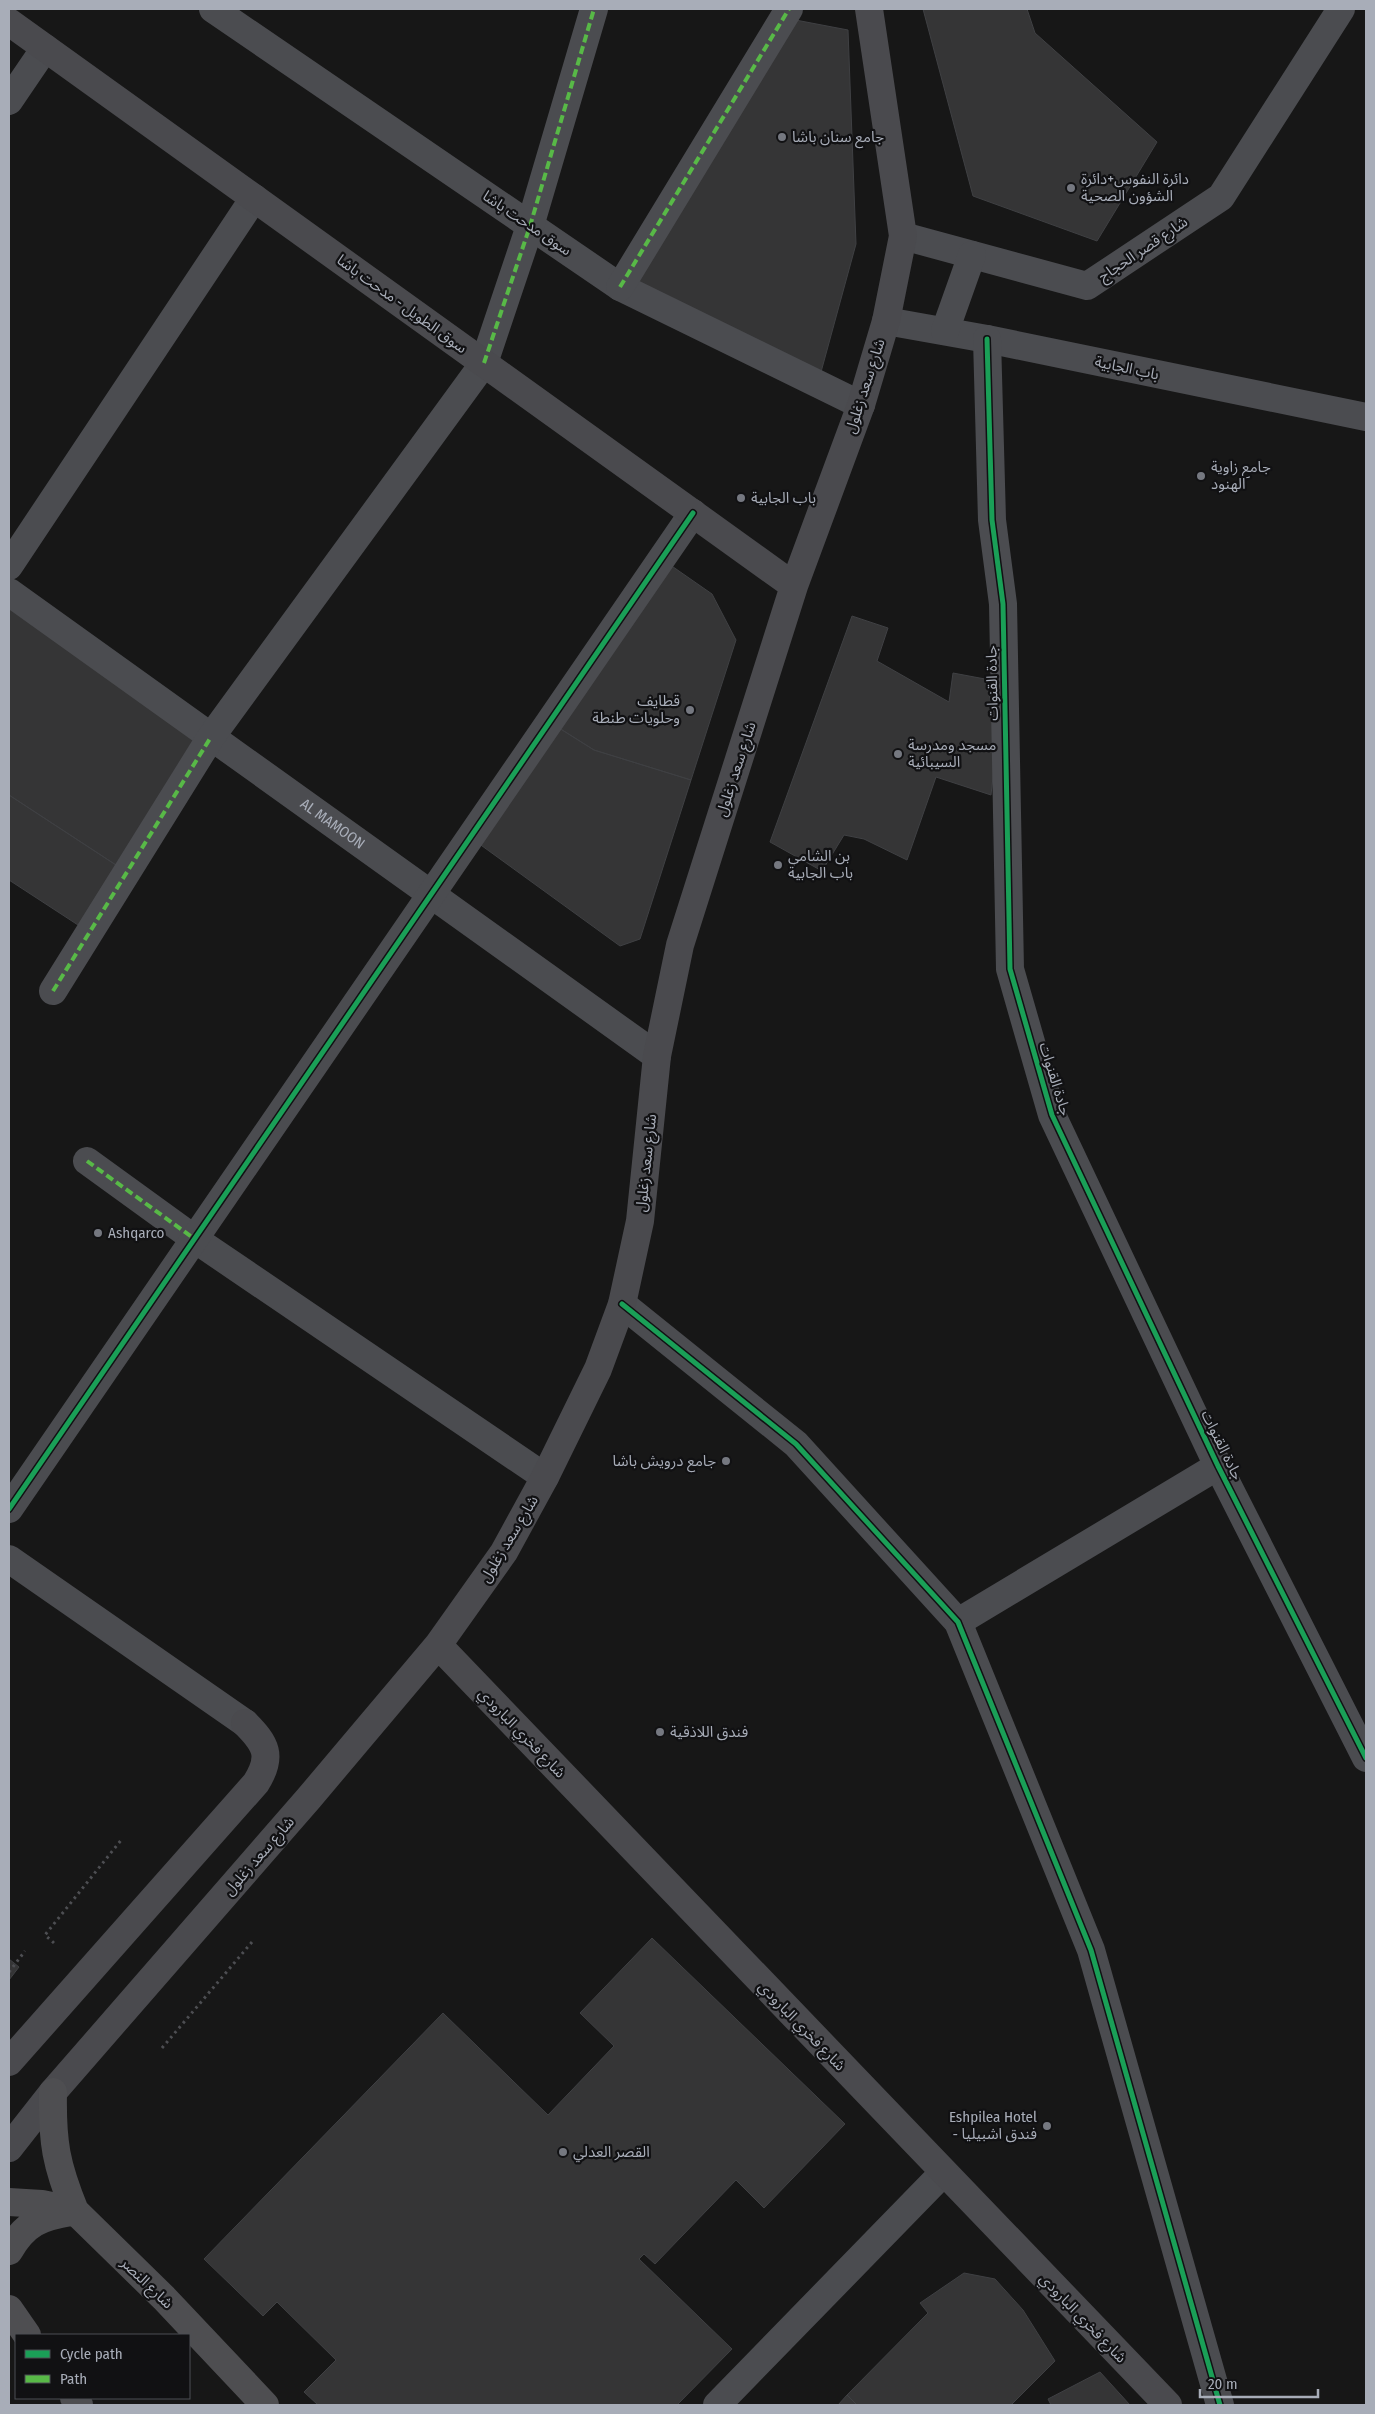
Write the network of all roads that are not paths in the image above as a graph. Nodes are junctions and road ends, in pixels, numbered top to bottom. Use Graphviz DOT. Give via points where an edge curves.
graph roads {
  1 [pos="213,9"];
  2 [pos="594,9"];
  3 [pos="789,9"];
  4 [pos="869,9"];
  5 [pos="1341,9"];
  6 [pos="9,22"];
  7 [pos="45,48"];
  8 [pos="9,101"];
  9 [pos="254,198"];
  10 [pos="530,226"];
  11 [pos="903,236"];
  12 [pos="972,255"];
  13 [pos="620,287"];
  14 [pos="886,321"];
  15 [pos="945,331"];
  16 [pos="988,339"];
  17 [pos="484,363"];
  18 [pos="861,405"];
  19 [pos="1366,417"];
  20 [pos="693,513"];
  21 [pos="9,566"];
  22 [pos="794,586"];
  23 [pos="9,592"];
  24 [pos="212,737"];
  25 [pos="431,894"];
  26 [pos="54,991"];
  27 [pos="657,1056"];
  28 [pos="87,1161"];
  29 [pos="196,1240"];
  30 [pos="622,1304"];
  31 [pos="1218,1466"];
  32 [pos="545,1477"];
  33 [pos="9,1508"];
  34 [pos="9,1559"];
  35 [pos="958,1622"];
  36 [pos="438,1645"];
  37 [pos="245,1723"];
  38 [pos="1366,1758"];
  39 [pos="9,2062"];
  40 [pos="53,2092"];
  41 [pos="9,2148"];
  42 [pos="944,2173"];
  43 [pos="9,2202"];
  44 [pos="75,2211"];
  45 [pos="9,2251"];
  46 [pos="9,2309"];
  47 [pos="26,2334"];
  48 [pos="266,2405"];
  49 [pos="717,2405"];
  50 [pos="1168,2405"];
  51 [pos="1220,2405"];
  1 -- 10 [label="street, سوق مدحت باشا"];
  2 -- 10 [label="street"];
  3 -- 13 [label="street"];
  4 -- 11 [label="main road, شارع سعد زغلول"];
  5 -- 12 [label="street, شارع قصر الحجاج" via="1221,197 1087,286"];
  6 -- 7 [label="main road, سوق الطويل - مدحت باشا"];
  7 -- 8 [label="street"];
  7 -- 9 [label="main road, سوق الطويل - مدحت باشا"];
  9 -- 17 [label="main road, سوق الطويل - مدحت باشا"];
  9 -- 21 [label="street"];
  10 -- 13 [label="street, سوق مدحت باشا"];
  10 -- 17 [label="street"];
  11 -- 12 [label="street, شارع قصر الحجاج"];
  11 -- 14 [label="main road, شارع سعد زغلول"];
  12 -- 15 [label="street"];
  13 -- 18 [label="street, سوق مدحت باشا"];
  14 -- 15 [label="street, باب الجابية"];
  14 -- 18 [label="main road, شارع سعد زغلول"];
  15 -- 16 [label="street, باب الجابية"];
  16 -- 19 [label="street, باب الجابية"];
  16 -- 31 [label="street, جادة القنوات" via="992,520 1003,604 1010,969 1052,1115"];
  17 -- 20 [label="main road, سوق الطويل - مدحت باشا"];
  17 -- 24 [label="street"];
  18 -- 22 [label="main road, شارع سعد زغلول"];
  20 -- 22 [label="main road, سوق الطويل - مدحت باشا"];
  20 -- 25 [label="street"];
  22 -- 27 [label="main road, شارع سعد زغلول" via="680,945"];
  23 -- 24 [label="street, AL MAMOON"];
  24 -- 25 [label="street, AL MAMOON"];
  24 -- 26 [label="street"];
  25 -- 27 [label="street, AL MAMOON"];
  25 -- 29 [label="street"];
  27 -- 30 [label="main road, شارع سعد زغلول" via="640,1221"];
  28 -- 29 [label="street"];
  29 -- 32 [label="street"];
  29 -- 33 [label="street"];
  30 -- 32 [label="main road, شارع سعد زغلول" via="598,1368"];
  30 -- 35 [label="street" via="796,1444"];
  31 -- 35 [label="street"];
  31 -- 38 [label="street, جادة القنوات"];
  32 -- 36 [label="main road, شارع سعد زغلول" via="504,1552"];
  34 -- 37 [label="street"];
  35 -- 51 [label="street" via="1091,1950"];
  36 -- 40 [label="main road, شارع سعد زغلول"];
  36 -- 42 [label="main road, شارع فخري البارودي"];
  37 -- 39 [label="main road" via="261,1739 266,1756 264,1770 256,1783"];
  40 -- 41 [label="main road, شارع سعد زغلول"];
  40 -- 44 [label="highway" via="52,2133 60,2174"];
  42 -- 49 [label="street"];
  42 -- 50 [label="main road, شارع فخري البارودي"];
  43 -- 44 [label="highway"];
  44 -- 45 [label="highway" via="43,2217 17,2236"];
  44 -- 48 [label="highway, شارع النصر"];
  46 -- 47 [label="highway"];
}
